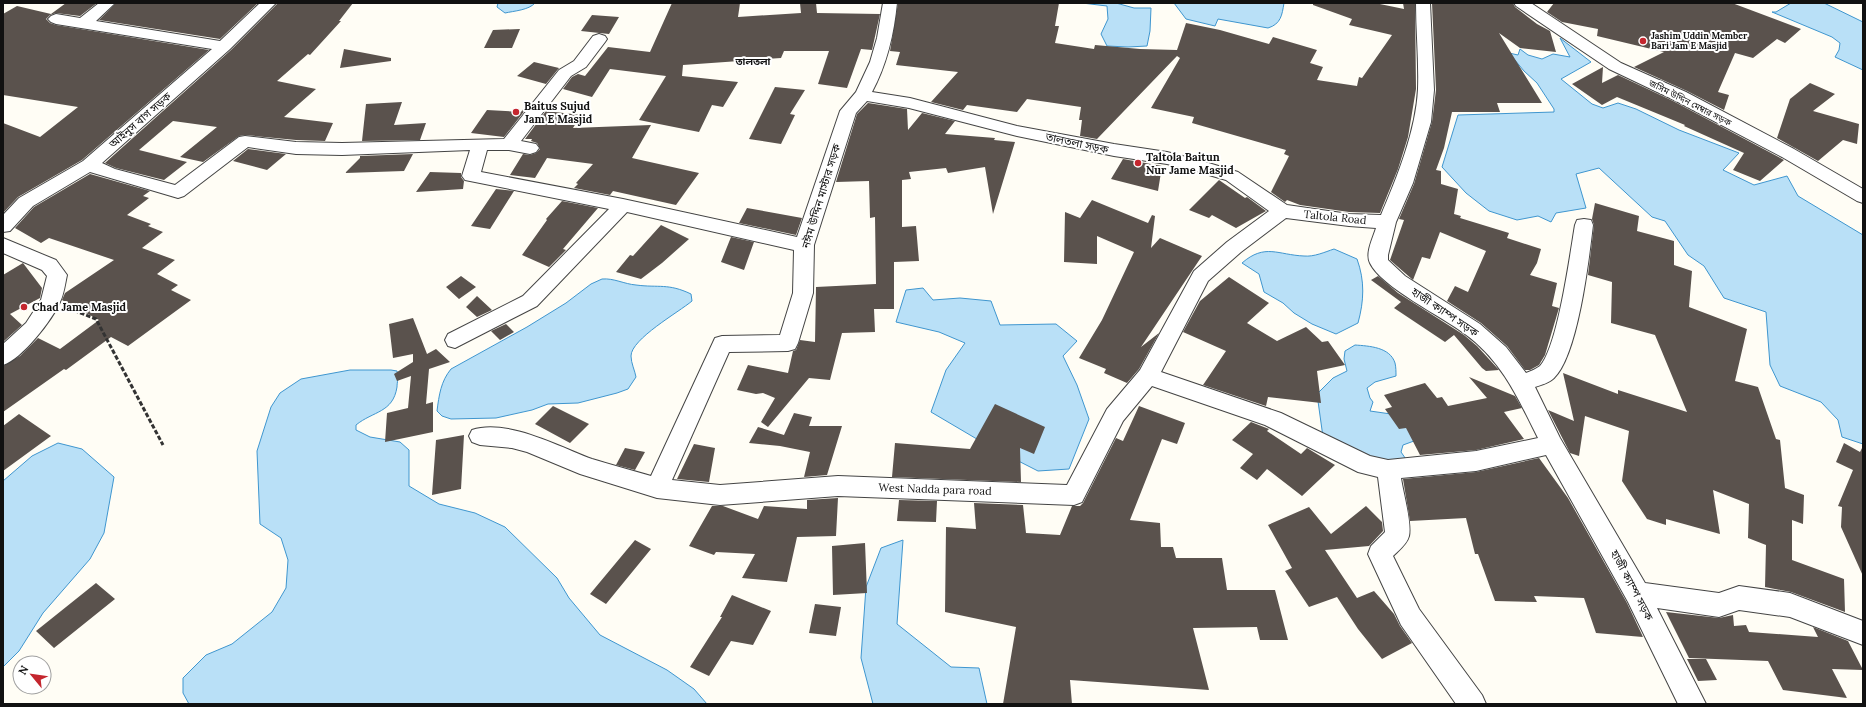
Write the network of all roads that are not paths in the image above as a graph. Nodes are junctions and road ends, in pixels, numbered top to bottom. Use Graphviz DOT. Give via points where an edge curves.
graph roads {
  1 [pos="108,3"];
  2 [pos="269,3"];
  3 [pos="890,3"];
  4 [pos="1423,3"];
  5 [pos="1521,3"];
  6 [pos="56,19"];
  7 [pos="84,23"];
  8 [pos="599,39"];
  9 [pos="224,46"];
  10 [pos="862,95"];
  11 [pos="509,144"];
  12 [pos="480,145"];
  13 [pos="530,148"];
  14 [pos="89,165"];
  15 [pos="1863,197"];
  16 [pos="623,205"];
  17 [pos="1282,211"];
  18 [pos="1387,222"];
  19 [pos="1584,225"];
  20 [pos="3,226"];
  21 [pos="3,245"];
  22 [pos="804,245"];
  23 [pos="455,340"];
  24 [pos="3,357"];
  25 [pos="1148,376"];
  26 [pos="1522,383"];
  27 [pos="480,436"];
  28 [pos="1552,444"];
  29 [pos="1388,470"];
  30 [pos="657,488"];
  31 [pos="1637,594"];
  32 [pos="1863,633"];
  33 [pos="1472,704"];
  34 [pos="1692,704"];
  1 -- 7 [label="street"];
  2 -- 9 [label="street, আইনুস বাগ সড়ক"];
  3 -- 10 [label="street, নঈম উদ্দিন মাস্টার সড়ক" via="881,54"];
  4 -- 18 [label="street, হাজী ক্যাম্প সড়ক" via="1426,90 1422,122 1404,183"];
  5 -- 15 [label="street, জসিম উদ্দিন মেম্বার সড়ক" via="1615,66 1680,96"];
  6 -- 7 [label="street"];
  7 -- 9 [label="street"];
  8 -- 11 [label="street" via="580,64 565,73"];
  9 -- 14 [label="street, আইনুস বাগ সড়ক"];
  10 -- 17 [label="street, তালতলা সড়ক" via="910,104 1017,131 1196,165 1232,176"];
  10 -- 22 [label="street, নঈম উদ্দিন মাস্টার সড়ক" via="848,111"];
  11 -- 12 [label="street"];
  11 -- 13 [label="street"];
  12 -- 14 [label="street" via="342,149 296,148 245,141 178,192"];
  12 -- 16 [label="street" via="471,176"];
  14 -- 20 [label="street, আইনুস বাগ সড়ক" via="26,202"];
  16 -- 22 [label="street"];
  16 -- 23 [label="street" via="530,301"];
  17 -- 18 [label="street, Taltola Road"];
  17 -- 25 [label="street, West Nadda para road" via="1201,276"];
  18 -- 26 [label="street, হাজী ক্যাম্প সড়ক" via="1378,255 1379,262 1387,272 1472,329 1500,354"];
  19 -- 26 [label="street" via="1577,278 1558,353 1547,372"];
  21 -- 24 [label="street" via="49,265 57,276 51,300 33,328"];
  22 -- 30 [label="street, নঈম উদ্দিন মাস্টার সড়ক" via="803,293 788,343 722,344"];
  25 -- 29 [label="street" via="1273,419 1366,465"];
  25 -- 30 [label="street, West Nadda para road" via="1115,415 1074,495 838,486 720,495"];
  26 -- 28 [label="street, হাজী ক্যাম্প সড়ক"];
  27 -- 30 [label="street" via="531,444 588,467"];
  28 -- 29 [label="street" via="1476,461"];
  28 -- 31 [label="street, হাজী ক্যাম্প সড়ক"];
  29 -- 33 [label="street" via="1397,535 1380,554 1410,617"];
  31 -- 32 [label="street" via="1719,605 1739,598 1790,605"];
  31 -- 34 [label="street, হাজী ক্যাম্প সড়ক"];
}
